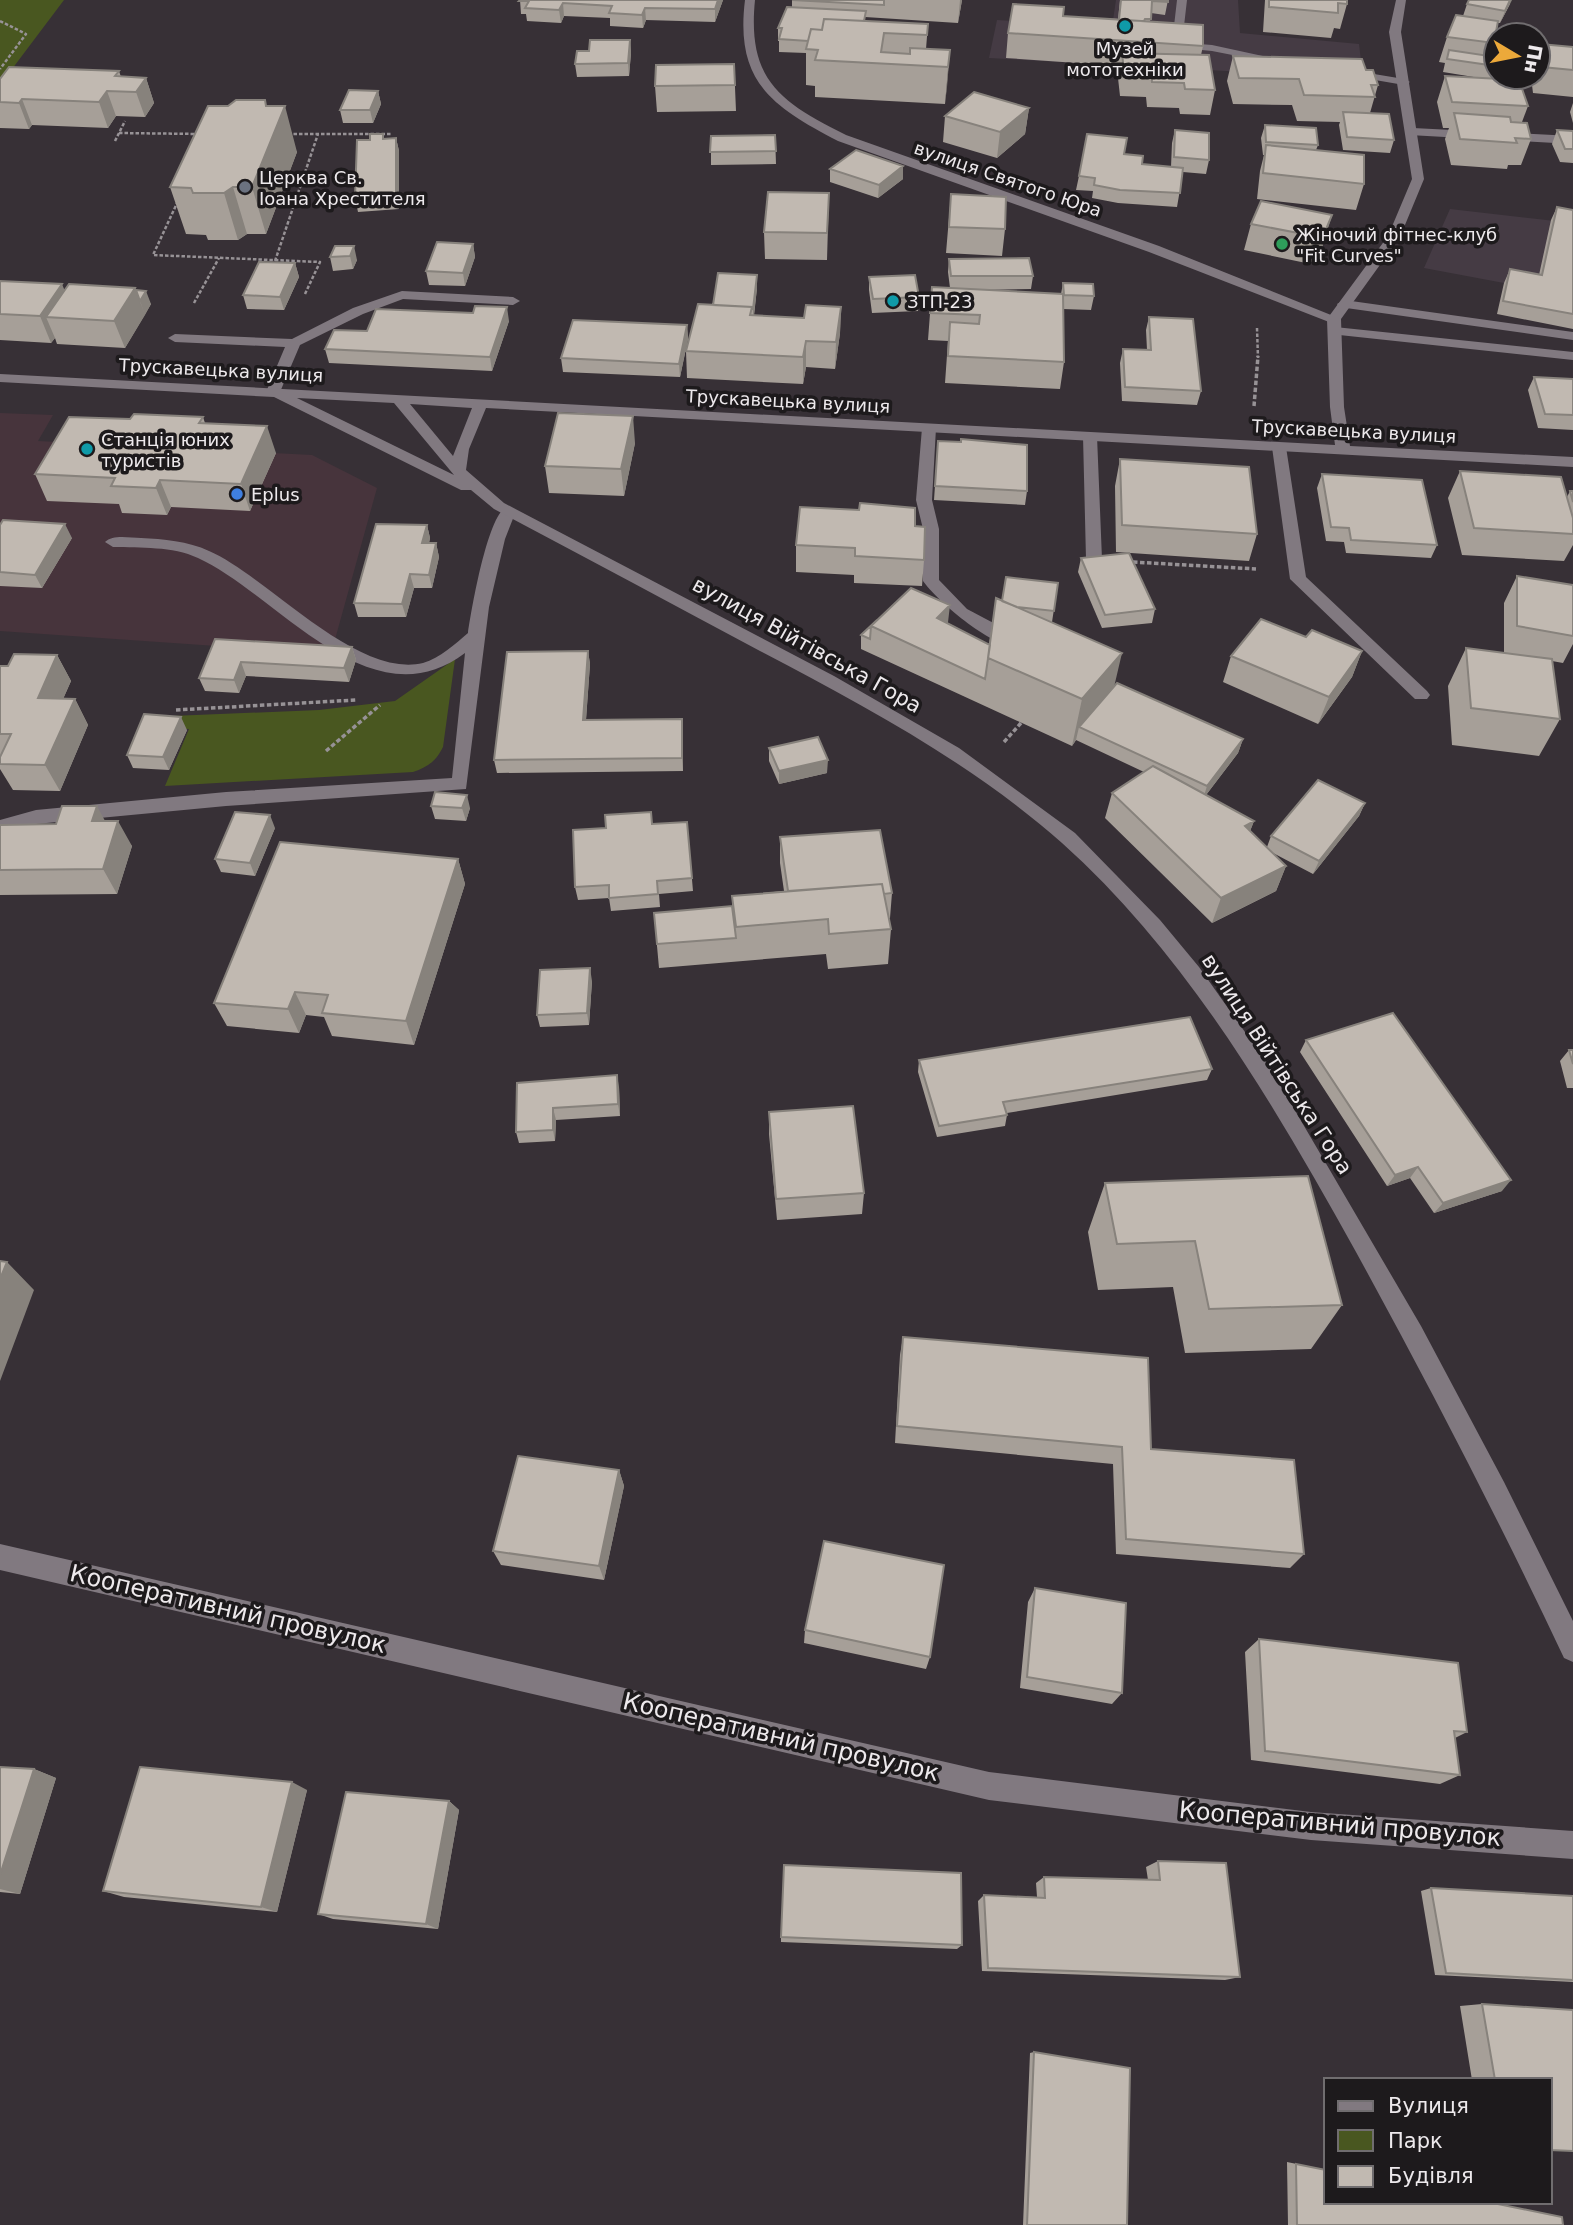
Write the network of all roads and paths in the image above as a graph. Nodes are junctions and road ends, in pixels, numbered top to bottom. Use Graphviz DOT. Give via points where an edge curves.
graph roads {
  1 [pos="750,0"];
  2 [pos="1182,0"];
  3 [pos="1401,0"];
  4 [pos="0,21"];
  5 [pos="1180,26"];
  6 [pos="1157,43"];
  7 [pos="1295,64"];
  8 [pos="0,69"];
  9 [pos="1332,70"];
  10 [pos="1404,82"];
  11 [pos="125,121"];
  12 [pos="1413,132"];
  13 [pos="119,133"];
  14 [pos="209,134"];
  15 [pos="277,134"];
  16 [pos="318,134"];
  17 [pos="392,134"];
  18 [pos="1573,140"];
  19 [pos="115,141"];
  20 [pos="181,194"];
  21 [pos="219,258"];
  22 [pos="275,261"];
  23 [pos="205,286"];
  24 [pos="304,296"];
  25 [pos="513,301"];
  26 [pos="1344,304"];
  27 [pos="1334,325"];
  28 [pos="1573,337"];
  29 [pos="174,338"];
  30 [pos="294,343"];
  31 [pos="1573,356"];
  32 [pos="0,378"];
  33 [pos="273,392"];
  34 [pos="397,398"];
  35 [pos="481,403"];
  36 [pos="929,428"];
  37 [pos="1090,436"];
  38 [pos="1279,447"];
  39 [pos="1343,450"];
  40 [pos="1573,462"];
  41 [pos="458,471"];
  42 [pos="487,498"];
  43 [pos="508,511"];
  44 [pos="113,541"];
  45 [pos="1255,558"];
  46 [pos="1094,559"];
  47 [pos="478,634"];
  48 [pos="1036,650"];
  49 [pos="427,667"];
  50 [pos="1422,695"];
  51 [pos="391,696"];
  52 [pos="176,710"];
  53 [pos="1021,723"];
  54 [pos="999,748"];
  55 [pos="323,753"];
  56 [pos="0,828"];
  57 [pos="0,1557"];
  58 [pos="1573,1649"];
  59 [pos="1573,1845"];
  1 -- 27 [label="street, вулиця Святого Юра" via="747,47 755,69 772,94 810,123 1154,248"];
  2 -- 5 [label="street"];
  3 -- 10 [label="street" via="1395,32"];
  4 -- 8 [label="path" via="26,34"];
  6 -- 7 [label="street"];
  9 -- 10 [label="street"];
  10 -- 12 [label="street"];
  11 -- 13 [label="path"];
  12 -- 18 [label="street"];
  12 -- 26 [label="street" via="1418,179 1411,202 1394,237"];
  13 -- 14 [label="path"];
  13 -- 19 [label="path"];
  15 -- 16 [label="path"];
  16 -- 17 [label="path"];
  16 -- 22 [label="path"];
  20 -- 21 [label="path" via="153,255"];
  21 -- 22 [label="path"];
  21 -- 23 [label="path"];
  22 -- 24 [label="path" via="320,262"];
  25 -- 30 [label="street" via="402,295"];
  26 -- 27 [label="street"];
  26 -- 28 [label="street"];
  27 -- 31 [label="street, вулиця Святого Юра"];
  27 -- 39 [label="street"];
  29 -- 30 [label="street"];
  30 -- 33 [label="street"];
  32 -- 33 [label="street, Трускавецька вулиця"];
  33 -- 34 [label="street, Трускавецька вулиця"];
  33 -- 42 [label="street"];
  34 -- 35 [label="street, Трускавецька вулиця"];
  34 -- 41 [label="street, вулиця Війтівська Гора"];
  35 -- 36 [label="street, Трускавецька вулиця"];
  35 -- 41 [label="street"];
  36 -- 37 [label="street, Трускавецька вулиця"];
  36 -- 48 [label="street" via="924,500 931,529 931,581 961,613"];
  37 -- 38 [label="street, Трускавецька вулиця"];
  37 -- 46 [label="street"];
  38 -- 39 [label="street, Трускавецька вулиця"];
  38 -- 50 [label="street" via="1298,579"];
  39 -- 40 [label="street, Трускавецька вулиця"];
  41 -- 42 [label="street, вулиця Війтівська Гора"];
  42 -- 43 [label="street, вулиця Війтівська Гора"];
  43 -- 47 [label="street" via="495,539"];
  43 -- 58 [label="street, вулиця Війтівська Гора" via="856,693 1016,797 1116,883 1215,1002 1288,1114 1444,1387"];
  44 -- 49 [label="street" via="180,547 203,554 321,639 377,663"];
  45 -- 46 [label="path" via="1256,570"];
  47 -- 49 [label="street"];
  47 -- 56 [label="street" via="460,784 36,817"];
  49 -- 51 [label="path"];
  51 -- 52 [label="path"];
  51 -- 55 [label="path"];
  53 -- 54 [label="path"];
  57 -- 59 [label="street, Кооперативний провулок" via="989,1786 1311,1826"];
}
